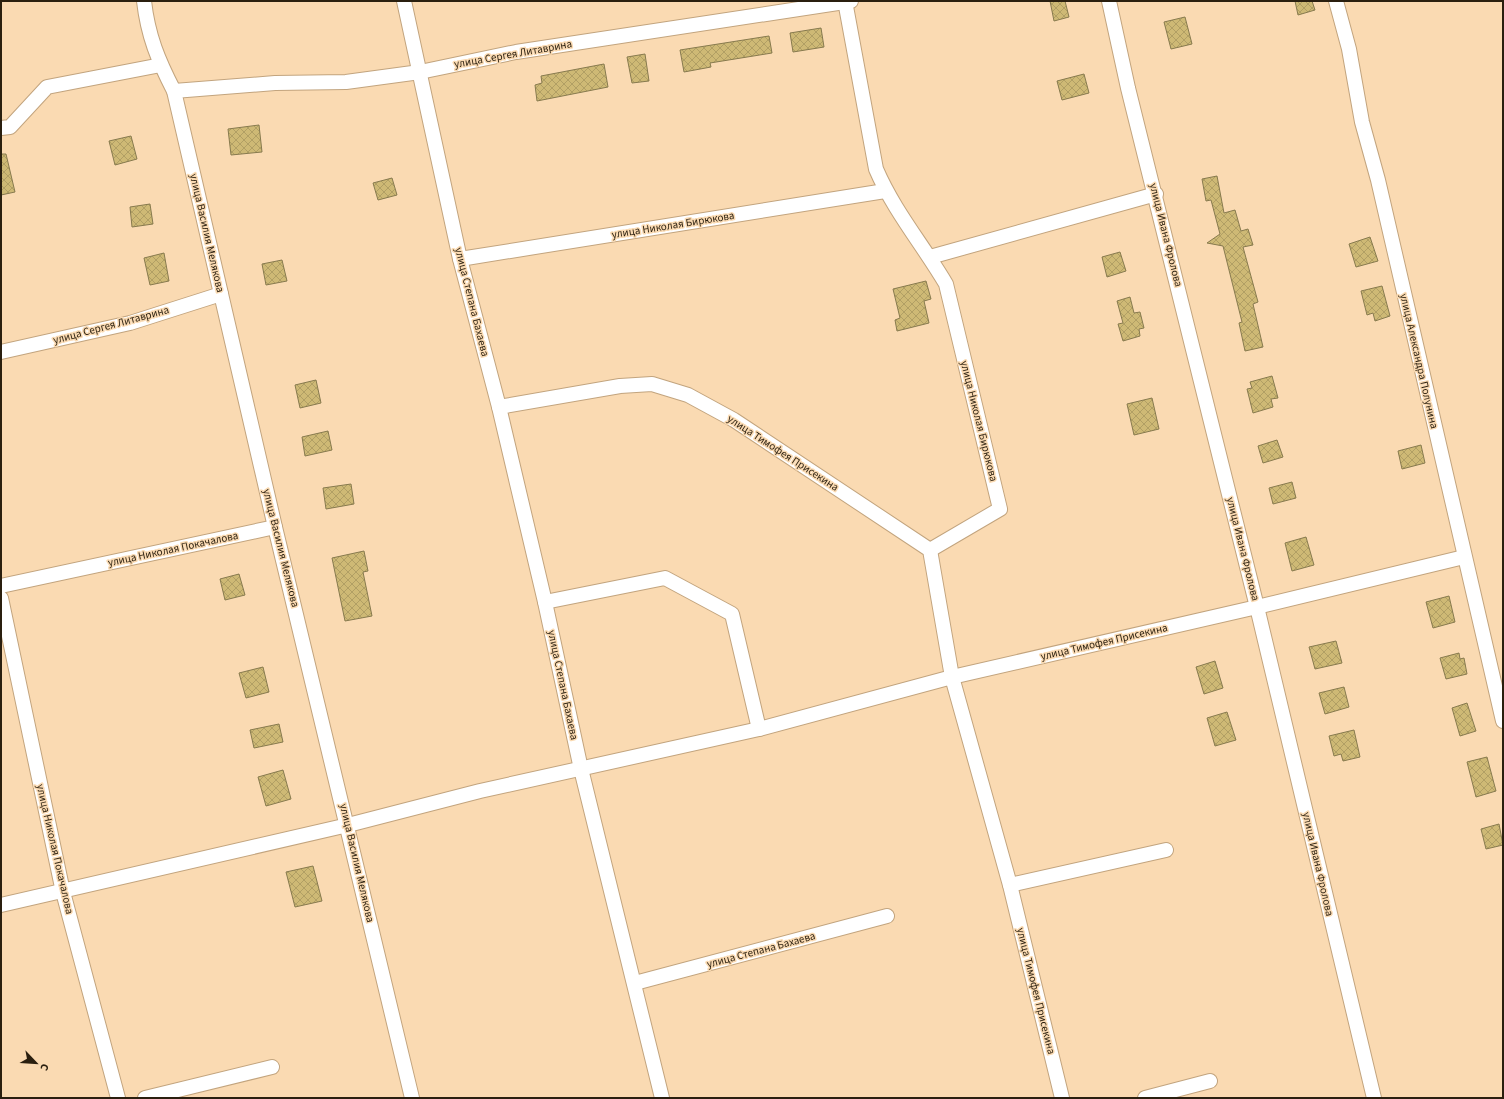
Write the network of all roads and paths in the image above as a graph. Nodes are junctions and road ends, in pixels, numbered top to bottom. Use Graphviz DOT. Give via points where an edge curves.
graph roads {
  1 [pos="144,1"];
  2 [pos="404,1"];
  3 [pos="847,1"];
  4 [pos="1109,1"];
  5 [pos="1336,1"];
  6 [pos="161,65"];
  7 [pos="420,72"];
  8 [pos="174,91"];
  9 [pos="1,128"];
  10 [pos="885,191"];
  11 [pos="1156,194"];
  12 [pos="930,257"];
  13 [pos="460,259"];
  14 [pos="221,294"];
  15 [pos="1,352"];
  16 [pos="499,407"];
  17 [pos="275,527"];
  18 [pos="930,550"];
  19 [pos="1464,557"];
  20 [pos="1,586"];
  21 [pos="1,598"];
  22 [pos="545,602"];
  23 [pos="1257,608"];
  24 [pos="952,677"];
  25 [pos="1503,721"];
  26 [pos="759,729"];
  27 [pos="581,769"];
  28 [pos="348,825"];
  29 [pos="1166,850"];
  30 [pos="1010,884"];
  31 [pos="63,892"];
  32 [pos="1,906"];
  33 [pos="887,916"];
  34 [pos="635,983"];
  35 [pos="272,1067"];
  36 [pos="1210,1081"];
  37 [pos="118,1098"];
  38 [pos="145,1098"];
  39 [pos="412,1098"];
  40 [pos="662,1098"];
  41 [pos="1062,1098"];
  42 [pos="1145,1098"];
  43 [pos="1374,1098"];
  1 -- 6 [label="street, улица Василия Мелякова" via="147,27"];
  2 -- 7 [label="street, улица Степана Бахаева"];
  3 -- 7 [label="street, улица Сергея Литаврина" via="516,52"];
  3 -- 10 [label="street, улица Николая Бирюкова" via="876,169"];
  4 -- 11 [label="street, улица Ивана Фролова" via="1128,88"];
  5 -- 19 [label="street, улица Александра Полунина"];
  6 -- 8 [label="street, улица Василия Мелякова"];
  6 -- 9 [label="street" via="47,87 10,127"];
  7 -- 8 [label="street, улица Сергея Литаврина" via="346,82 275,83"];
  7 -- 13 [label="street, улица Степана Бахаева"];
  8 -- 14 [label="street, улица Василия Мелякова"];
  10 -- 12 [label="street, улица Николая Бирюкова"];
  10 -- 13 [label="street, улица Николая Бирюкова"];
  11 -- 12 [label="street"];
  11 -- 23 [label="street, улица Ивана Фролова"];
  12 -- 18 [label="street, улица Николая Бирюкова" via="946,284 1000,509"];
  13 -- 16 [label="street, улица Степана Бахаева"];
  14 -- 15 [label="street, улица Сергея Литаврина" via="130,323"];
  14 -- 17 [label="street, улица Василия Мелякова"];
  16 -- 18 [label="street, улица Тимофея Присекина" via="620,386 652,384 688,395 734,420"];
  16 -- 22 [label="street, улица Степана Бахаева"];
  17 -- 20 [label="street, улица Николая Покачалова"];
  17 -- 28 [label="street, улица Василия Мелякова"];
  18 -- 24 [label="street, улица Тимофея Присекина"];
  19 -- 23 [label="street, улица Тимофея Присекина"];
  19 -- 25 [label="street, улица Александра Полунина"];
  21 -- 31 [label="street, улица Николая Покачалова"];
  22 -- 26 [label="street" via="665,578 732,614"];
  22 -- 27 [label="street, улица Степана Бахаева"];
  23 -- 24 [label="street, улица Тимофея Присекина"];
  23 -- 43 [label="street, улица Ивана Фролова"];
  24 -- 26 [label="street"];
  24 -- 30 [label="street, улица Тимофея Присекина"];
  26 -- 27 [label="street"];
  27 -- 28 [label="street" via="480,791"];
  27 -- 34 [label="street, улица Степана Бахаева"];
  28 -- 31 [label="street"];
  28 -- 39 [label="street, улица Василия Мелякова"];
  29 -- 30 [label="street"];
  30 -- 41 [label="street, улица Тимофея Присекина"];
  31 -- 32 [label="street"];
  31 -- 37 [label="street, улица Николая Покачалова"];
  33 -- 34 [label="street, улица Степана Бахаева"];
  34 -- 40 [label="street, улица Степана Бахаева"];
  35 -- 38 [label="street"];
  36 -- 42 [label="street"];
}
